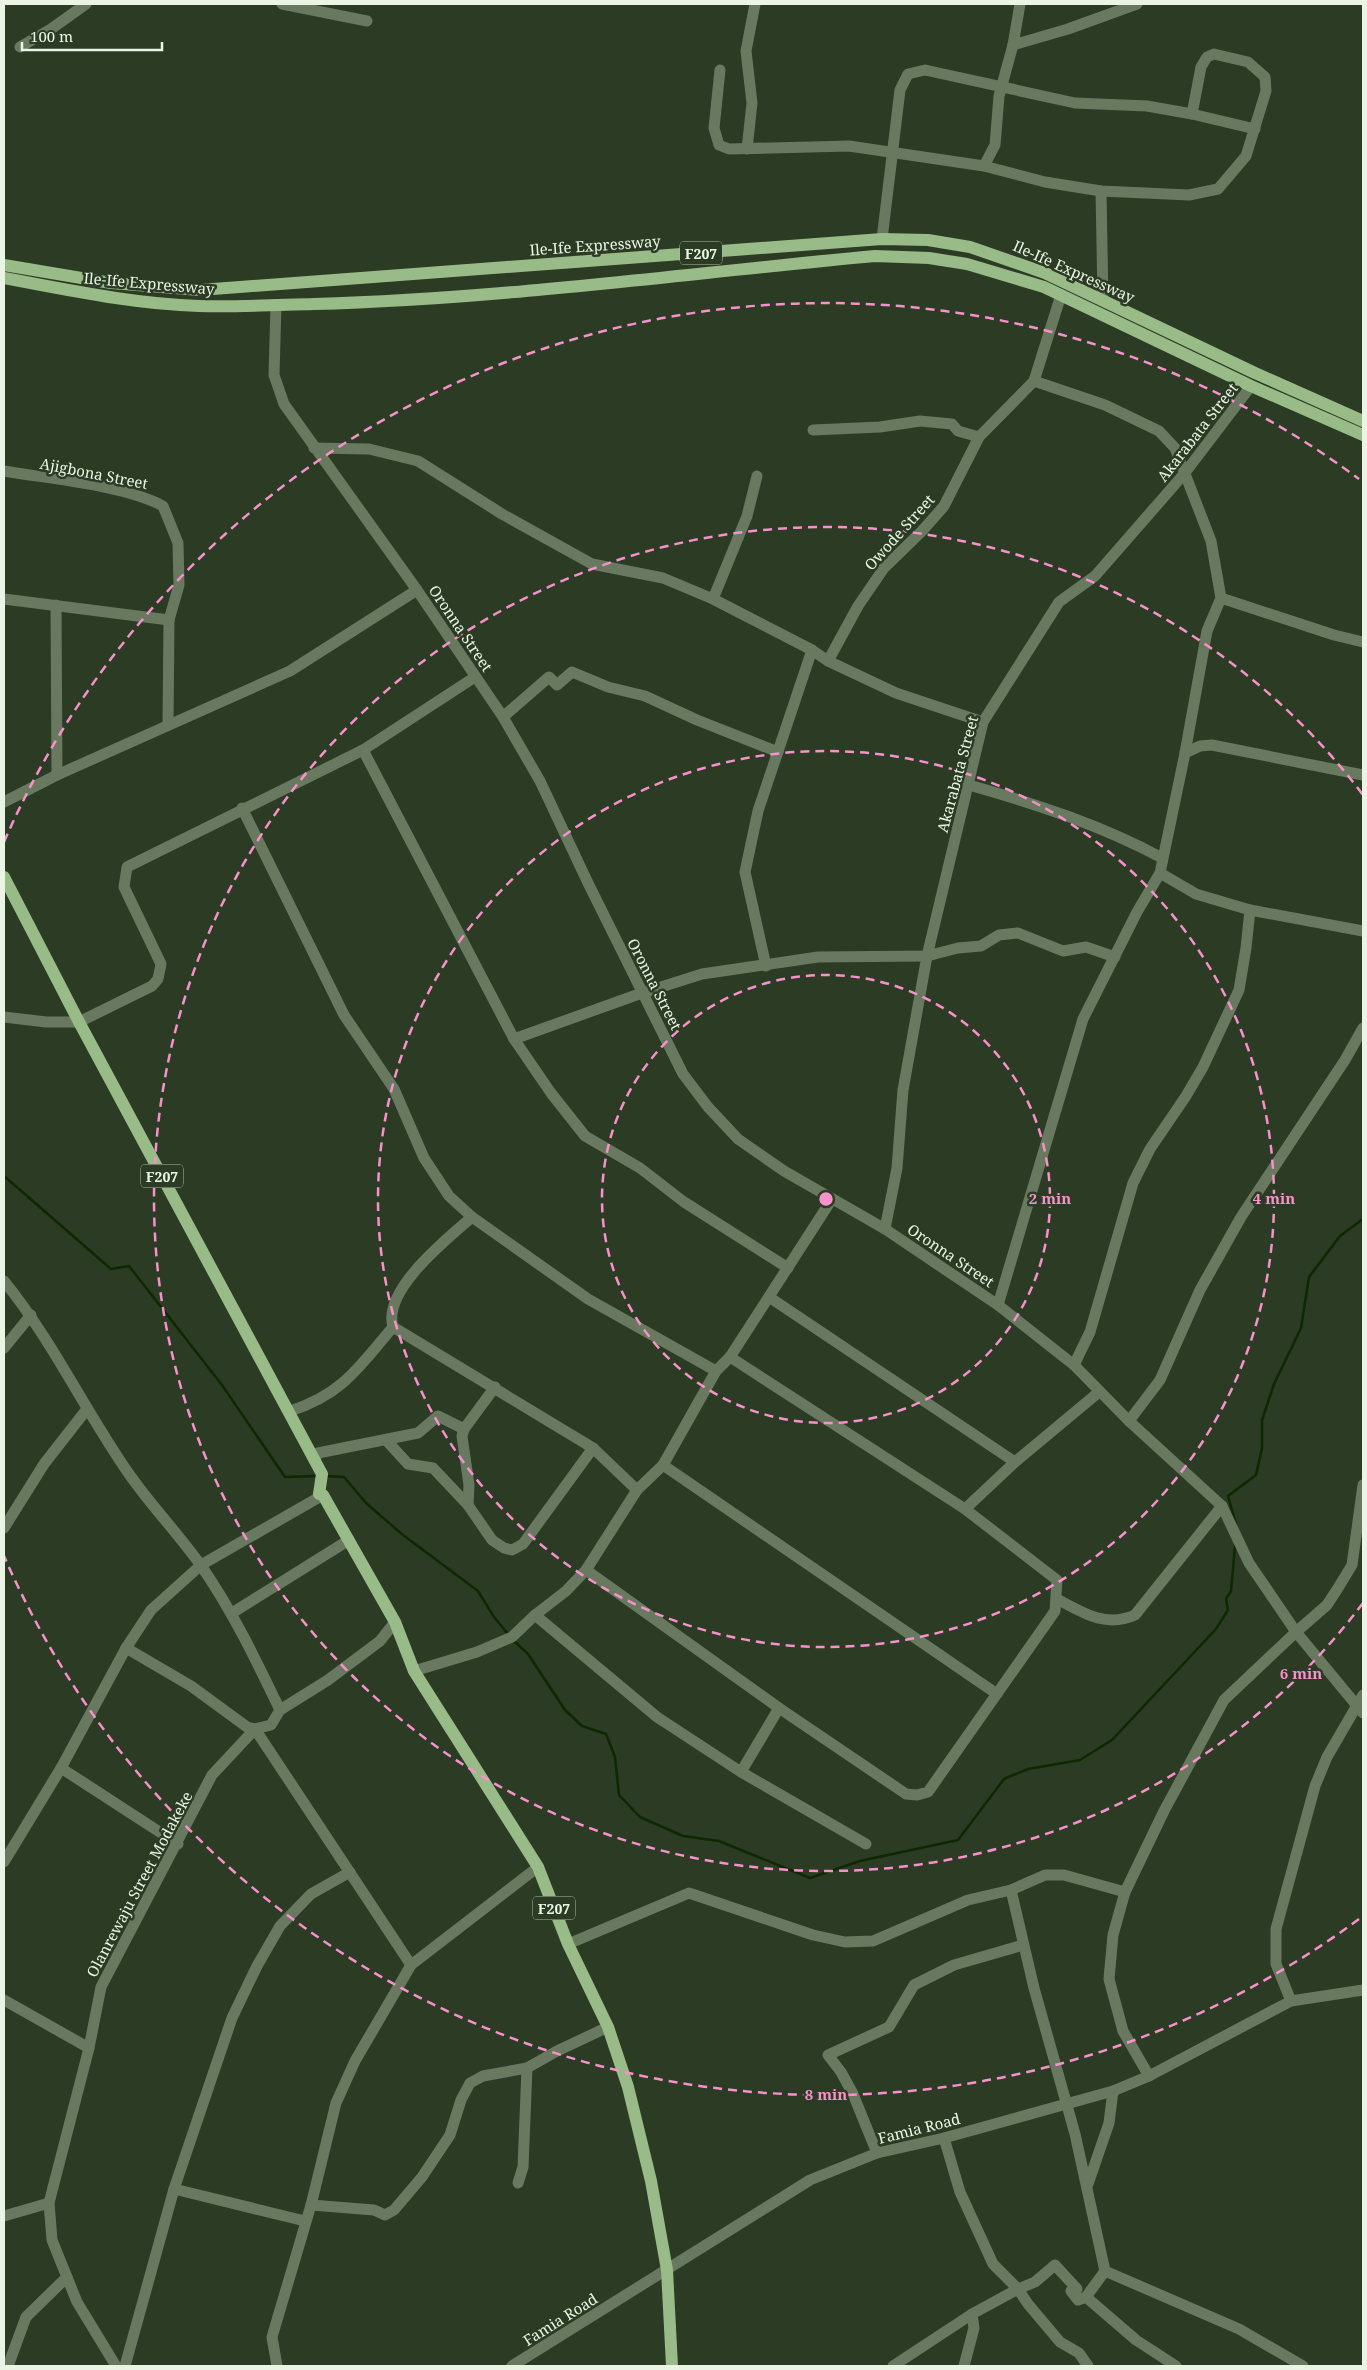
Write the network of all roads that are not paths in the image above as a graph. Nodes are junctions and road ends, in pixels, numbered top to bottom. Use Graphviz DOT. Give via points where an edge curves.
graph roads {
  1 [pos="86,4"];
  2 [pos="282,4"];
  3 [pos="755,4"];
  4 [pos="1020,4"];
  5 [pos="1137,4"];
  6 [pos="367,21"];
  7 [pos="1013,45"];
  8 [pos="20,47"];
  9 [pos="720,70"];
  10 [pos="1000,87"];
  11 [pos="1192,114"];
  12 [pos="1255,129"];
  13 [pos="747,150"];
  14 [pos="893,152"];
  15 [pos="984,166"];
  16 [pos="1101,191"];
  17 [pos="882,239"];
  18 [pos="4,265"];
  19 [pos="4,278"];
  20 [pos="1061,295"];
  21 [pos="1103,301"];
  22 [pos="276,304"];
  23 [pos="1034,381"];
  24 [pos="1251,386"];
  25 [pos="1363,421"];
  26 [pos="814,430"];
  27 [pos="1363,435"];
  28 [pos="979,437"];
  29 [pos="314,448"];
  30 [pos="4,471"];
  31 [pos="1184,474"];
  32 [pos="756,476"];
  33 [pos="417,590"];
  34 [pos="1221,598"];
  35 [pos="4,599"];
  36 [pos="713,599"];
  37 [pos="56,605"];
  38 [pos="169,620"];
  39 [pos="1363,642"];
  40 [pos="812,650"];
  41 [pos="828,661"];
  42 [pos="475,677"];
  43 [pos="503,717"];
  44 [pos="983,722"];
  45 [pos="168,725"];
  46 [pos="363,750"];
  47 [pos="778,752"];
  48 [pos="1185,753"];
  49 [pos="57,775"];
  50 [pos="1363,775"];
  51 [pos="969,784"];
  52 [pos="4,802"];
  53 [pos="242,808"];
  54 [pos="1162,858"];
  55 [pos="1160,873"];
  56 [pos="4,877"];
  57 [pos="1250,910"];
  58 [pos="1363,931"];
  59 [pos="927,956"];
  60 [pos="1115,957"];
  61 [pos="766,966"];
  62 [pos="642,993"];
  63 [pos="4,1017"];
  64 [pos="79,1022"];
  65 [pos="1363,1028"];
  66 [pos="514,1040"];
  67 [pos="832,1199"];
  68 [pos="472,1217"];
  69 [pos="886,1229"];
  70 [pos="788,1268"];
  71 [pos="4,1281"];
  72 [pos="769,1297"];
  73 [pos="998,1305"];
  74 [pos="31,1315"];
  75 [pos="393,1327"];
  76 [pos="4,1348"];
  77 [pos="730,1357"];
  78 [pos="1074,1366"];
  79 [pos="716,1371"];
  80 [pos="495,1387"];
  81 [pos="1099,1392"];
  82 [pos="87,1409"];
  83 [pos="290,1411"];
  84 [pos="1129,1421"];
  85 [pos="464,1429"];
  86 [pos="386,1440"];
  87 [pos="593,1448"];
  88 [pos="315,1459"];
  89 [pos="1016,1462"];
  90 [pos="663,1465"];
  91 [pos="1363,1485"];
  92 [pos="637,1490"];
  93 [pos="321,1495"];
  94 [pos="468,1505"];
  95 [pos="1222,1508"];
  96 [pos="965,1509"];
  97 [pos="4,1528"];
  98 [pos="349,1540"];
  99 [pos="201,1565"];
  100 [pos="586,1570"];
  101 [pos="1057,1600"];
  102 [pos="232,1613"];
  103 [pos="535,1615"];
  104 [pos="395,1622"];
  105 [pos="1296,1632"];
  106 [pos="126,1648"];
  107 [pos="414,1671"];
  108 [pos="997,1694"];
  109 [pos="1363,1695"];
  110 [pos="779,1708"];
  111 [pos="1359,1709"];
  112 [pos="280,1710"];
  113 [pos="255,1730"];
  114 [pos="61,1768"];
  115 [pos="741,1772"];
  116 [pos="178,1844"];
  117 [pos="866,1844"];
  118 [pos="4,1862"];
  119 [pos="538,1867"];
  120 [pos="350,1872"];
  121 [pos="1011,1890"];
  122 [pos="1125,1892"];
  123 [pos="568,1944"];
  124 [pos="1023,1945"];
  125 [pos="411,1965"];
  126 [pos="1363,1990"];
  127 [pos="4,2000"];
  128 [pos="1291,2001"];
  129 [pos="608,2027"];
  130 [pos="89,2048"];
  131 [pos="527,2068"];
  132 [pos="1149,2076"];
  133 [pos="1112,2091"];
  134 [pos="1068,2105"];
  135 [pos="944,2138"];
  136 [pos="877,2153"];
  137 [pos="518,2183"];
  138 [pos="1088,2186"];
  139 [pos="174,2189"];
  140 [pos="49,2203"];
  141 [pos="311,2205"];
  142 [pos="4,2216"];
  143 [pos="305,2221"];
  144 [pos="667,2270"];
  145 [pos="1104,2271"];
  146 [pos="67,2277"];
  147 [pos="1018,2289"];
  148 [pos="1086,2297"];
  149 [pos="972,2314"];
  150 [pos="8,2366"];
  151 [pos="116,2366"];
  152 [pos="125,2366"];
  153 [pos="277,2366"];
  154 [pos="512,2366"];
  155 [pos="672,2366"];
  156 [pos="893,2366"];
  157 [pos="964,2366"];
  158 [pos="1088,2366"];
  159 [pos="1176,2366"];
  160 [pos="1303,2366"];
  1 -- 8 [label="street"];
  2 -- 6 [label="street"];
  3 -- 13 [label="street" via="746,52 752,102"];
  4 -- 7 [label="street"];
  5 -- 7 [label="street" via="1068,30"];
  7 -- 10 [label="street"];
  9 -- 13 [label="street" via="715,135 719,146"];
  10 -- 11 [label="street" via="1075,103 1147,106"];
  10 -- 14 [label="street" via="925,70 908,74 900,90"];
  10 -- 15 [label="street" via="995,145"];
  11 -- 12 [label="street"];
  11 -- 12 [label="street" via="1201,67 1207,57 1214,54 1248,62 1265,77 1266,91"];
  12 -- 16 [label="street" via="1246,156 1218,190 1189,195"];
  13 -- 14 [label="street" via="848,146"];
  14 -- 15 [label="street"];
  14 -- 17 [label="street"];
  15 -- 16 [label="street" via="1045,182"];
  16 -- 21 [label="street"];
  17 -- 18 [label="main road, Ile-Ife Expressway / F207" via="200,290 111,284"];
  17 -- 21 [label="main road, Ile-Ife Expressway / F207" via="928,240 970,247 1045,273"];
  19 -- 22 [label="main road, Ile-Ife Expressway / F207" via="109,298 200,306"];
  20 -- 22 [label="main road, Ile-Ife Expressway / F207" via="967,264 929,258 875,256 548,290 380,302"];
  20 -- 23 [label="street, Owode Street"];
  20 -- 24 [label="main road, Ile-Ife Expressway / F207"];
  21 -- 25 [label="main road, Ile-Ife Expressway / F207"];
  22 -- 29 [label="street, Oronna Street" via="274,375 284,404"];
  23 -- 28 [label="street, Owode Street"];
  23 -- 31 [label="street" via="1105,405 1159,431 1176,448"];
  24 -- 27 [label="main road, Ile-Ife Expressway / F207"];
  24 -- 31 [label="street, Akarabata Street"];
  26 -- 28 [label="street" via="880,427 920,421 952,424 958,431"];
  28 -- 41 [label="street, Owode Street" via="944,506 884,568 858,606"];
  29 -- 33 [label="street, Oronna Street"];
  29 -- 36 [label="street" via="369,449 418,461 502,514 592,564 663,578"];
  30 -- 38 [label="street, Ajigbona Street" via="106,488 149,498 163,506 178,543 179,585"];
  31 -- 34 [label="street" via="1211,541"];
  31 -- 44 [label="street, Akarabata Street" via="1095,576 1059,602"];
  32 -- 36 [label="street" via="747,516"];
  33 -- 42 [label="street, Oronna Street"];
  33 -- 45 [label="street" via="290,671"];
  34 -- 39 [label="street"];
  34 -- 48 [label="street" via="1207,631"];
  35 -- 37 [label="street"];
  36 -- 40 [label="street"];
  37 -- 38 [label="street"];
  37 -- 49 [label="street"];
  38 -- 45 [label="street, Ajigbona Street"];
  40 -- 41 [label="street"];
  40 -- 47 [label="street"];
  41 -- 44 [label="street" via="896,693"];
  42 -- 43 [label="street, Oronna Street"];
  42 -- 46 [label="street"];
  43 -- 47 [label="street" via="549,677 557,685 572,672 608,687 645,696"];
  43 -- 62 [label="street, Oronna Street" via="540,781"];
  44 -- 51 [label="street, Akarabata Street"];
  45 -- 49 [label="street"];
  46 -- 53 [label="street"];
  46 -- 66 [label="street"];
  47 -- 61 [label="street" via="758,811 745,872"];
  48 -- 50 [label="street" via="1212,745"];
  48 -- 54 [label="street"];
  49 -- 52 [label="street"];
  51 -- 54 [label="street" via="1086,823 1127,839"];
  51 -- 59 [label="street, Akarabata Street"];
  53 -- 64 [label="street" via="127,867 124,887 161,964 158,979 152,986"];
  53 -- 68 [label="street" via="344,1015 394,1090 424,1158 449,1196"];
  54 -- 55 [label="street"];
  55 -- 57 [label="street" via="1196,894"];
  55 -- 60 [label="street"];
  56 -- 64 [label="main road, F207"];
  57 -- 58 [label="street"];
  57 -- 78 [label="street" via="1239,990 1202,1067 1150,1149 1133,1183 1090,1332"];
  59 -- 60 [label="street" via="981,946 999,935 1018,933 1063,951 1086,947"];
  59 -- 61 [label="street" via="818,957"];
  59 -- 69 [label="street, Akarabata Street" via="903,1090 897,1168"];
  60 -- 73 [label="street" via="1083,1019"];
  61 -- 62 [label="street" via="702,974"];
  62 -- 66 [label="street"];
  62 -- 67 [label="street, Oronna Street" via="684,1074 708,1107 738,1139"];
  63 -- 64 [label="street"];
  64 -- 83 [label="main road, F207"];
  65 -- 84 [label="street" via="1242,1217 1200,1290 1160,1380"];
  66 -- 70 [label="street" via="585,1136 640,1168 684,1202"];
  67 -- 69 [label="street, Oronna Street"];
  67 -- 70 [label="street"];
  68 -- 75 [label="street" via="418,1266 392,1306 390,1317"];
  68 -- 79 [label="street" via="588,1299"];
  69 -- 73 [label="street, Oronna Street"];
  70 -- 72 [label="street"];
  71 -- 74 [label="street"];
  72 -- 77 [label="street"];
  72 -- 89 [label="street"];
  73 -- 78 [label="street, Oronna Street"];
  74 -- 76 [label="street"];
  74 -- 82 [label="street"];
  75 -- 80 [label="street"];
  75 -- 83 [label="street" via="344,1384 309,1405"];
  77 -- 79 [label="street"];
  77 -- 96 [label="street"];
  78 -- 81 [label="street, Oronna Street"];
  79 -- 90 [label="street"];
  80 -- 85 [label="street"];
  80 -- 87 [label="street"];
  81 -- 84 [label="street, Oronna Street"];
  81 -- 89 [label="street"];
  82 -- 97 [label="street" via="44,1464"];
  82 -- 99 [label="street" via="128,1472"];
  83 -- 88 [label="main road, F207"];
  84 -- 95 [label="street, Oronna Street"];
  85 -- 86 [label="street" via="438,1416 418,1433"];
  85 -- 94 [label="street" via="464,1456 470,1485"];
  86 -- 88 [label="street" via="318,1453"];
  86 -- 94 [label="street" via="408,1464 433,1468"];
  87 -- 92 [label="street"];
  87 -- 94 [label="street" via="523,1544 512,1550 492,1540"];
  88 -- 93 [label="main road, F207" via="322,1474"];
  89 -- 96 [label="street"];
  90 -- 92 [label="street"];
  90 -- 108 [label="street"];
  91 -- 105 [label="street" via="1352,1565 1327,1605"];
  92 -- 100 [label="street"];
  93 -- 98 [label="main road, F207"];
  93 -- 99 [label="street"];
  95 -- 101 [label="street" via="1135,1614 1123,1620 1091,1618"];
  95 -- 105 [label="street" via="1249,1563"];
  96 -- 101 [label="street" via="1057,1580"];
  98 -- 102 [label="street"];
  98 -- 104 [label="main road, F207"];
  99 -- 102 [label="street"];
  99 -- 106 [label="street" via="151,1610"];
  100 -- 103 [label="street" via="566,1591"];
  100 -- 110 [label="street"];
  101 -- 108 [label="street" via="1055,1611"];
  102 -- 112 [label="street"];
  103 -- 107 [label="street" via="512,1637"];
  103 -- 115 [label="street" via="656,1717"];
  104 -- 107 [label="main road, F207"];
  104 -- 112 [label="street, Olanrewaju Street Modakeke" via="380,1641 328,1680"];
  105 -- 111 [label="street"];
  105 -- 122 [label="street" via="1224,1700"];
  106 -- 113 [label="street" via="191,1686"];
  106 -- 114 [label="street"];
  107 -- 119 [label="main road, F207"];
  108 -- 110 [label="street" via="928,1792 916,1795 906,1794"];
  109 -- 111 [label="street"];
  110 -- 115 [label="street"];
  111 -- 128 [label="street" via="1327,1757 1315,1786 1276,1929 1276,1964"];
  112 -- 113 [label="street, Olanrewaju Street Modakeke" via="270,1725"];
  113 -- 116 [label="street, Olanrewaju Street Modakeke" via="212,1775"];
  113 -- 120 [label="street"];
  114 -- 116 [label="street"];
  114 -- 118 [label="street"];
  115 -- 117 [label="street"];
  116 -- 130 [label="street, Olanrewaju Street Modakeke" via="101,1987"];
  119 -- 123 [label="main road, F207"];
  119 -- 125 [label="street"];
  120 -- 125 [label="street"];
  120 -- 139 [label="street" via="311,1894 280,1926 257,1966 230,2025"];
  121 -- 122 [label="street" via="1045,1875 1064,1875"];
  121 -- 123 [label="street" via="968,1900 873,1941 845,1942 813,1935 689,1892"];
  121 -- 124 [label="street"];
  122 -- 132 [label="street" via="1113,1935 1109,1979 1123,2031"];
  123 -- 129 [label="main road, F207"];
  124 -- 134 [label="street"];
  124 -- 136 [label="street" via="954,1965 914,1984 889,2027 828,2055 852,2094"];
  125 -- 141 [label="street" via="355,2061 336,2103"];
  126 -- 128 [label="street, Famia Road"];
  127 -- 130 [label="street"];
  128 -- 132 [label="street, Famia Road"];
  129 -- 131 [label="street" via="557,2050"];
  129 -- 144 [label="main road, F207" via="644,2150"];
  130 -- 140 [label="street, Olanrewaju Street Modakeke"];
  131 -- 137 [label="street" via="522,2166"];
  131 -- 141 [label="street" via="483,2076 470,2083 450,2135 422,2177 394,2210 385,2215 374,2210"];
  132 -- 133 [label="street, Famia Road"];
  133 -- 134 [label="street, Famia Road"];
  133 -- 138 [label="street" via="1110,2123"];
  134 -- 135 [label="street, Famia Road"];
  134 -- 138 [label="street"];
  135 -- 136 [label="street, Famia Road"];
  135 -- 147 [label="street" via="975,2229 993,2264"];
  136 -- 144 [label="street, Famia Road" via="810,2180"];
  138 -- 145 [label="street"];
  139 -- 143 [label="street"];
  139 -- 152 [label="street"];
  140 -- 142 [label="street"];
  140 -- 146 [label="street, Olanrewaju Street Modakeke" via="52,2240"];
  141 -- 143 [label="street"];
  143 -- 153 [label="street" via="272,2337"];
  144 -- 154 [label="street, Famia Road"];
  144 -- 155 [label="main road, F207"];
  145 -- 148 [label="street"];
  145 -- 160 [label="street" via="1239,2329"];
  146 -- 150 [label="street" via="26,2317"];
  146 -- 151 [label="street, Olanrewaju Street Modakeke" via="77,2302"];
  147 -- 148 [label="street" via="1035,2282 1055,2265 1078,2289 1071,2291 1078,2300"];
  147 -- 149 [label="street"];
  147 -- 158 [label="street" via="1060,2342 1078,2353"];
  148 -- 159 [label="street" via="1136,2340"];
  149 -- 156 [label="street"];
  149 -- 157 [label="street" via="974,2328"];
}
